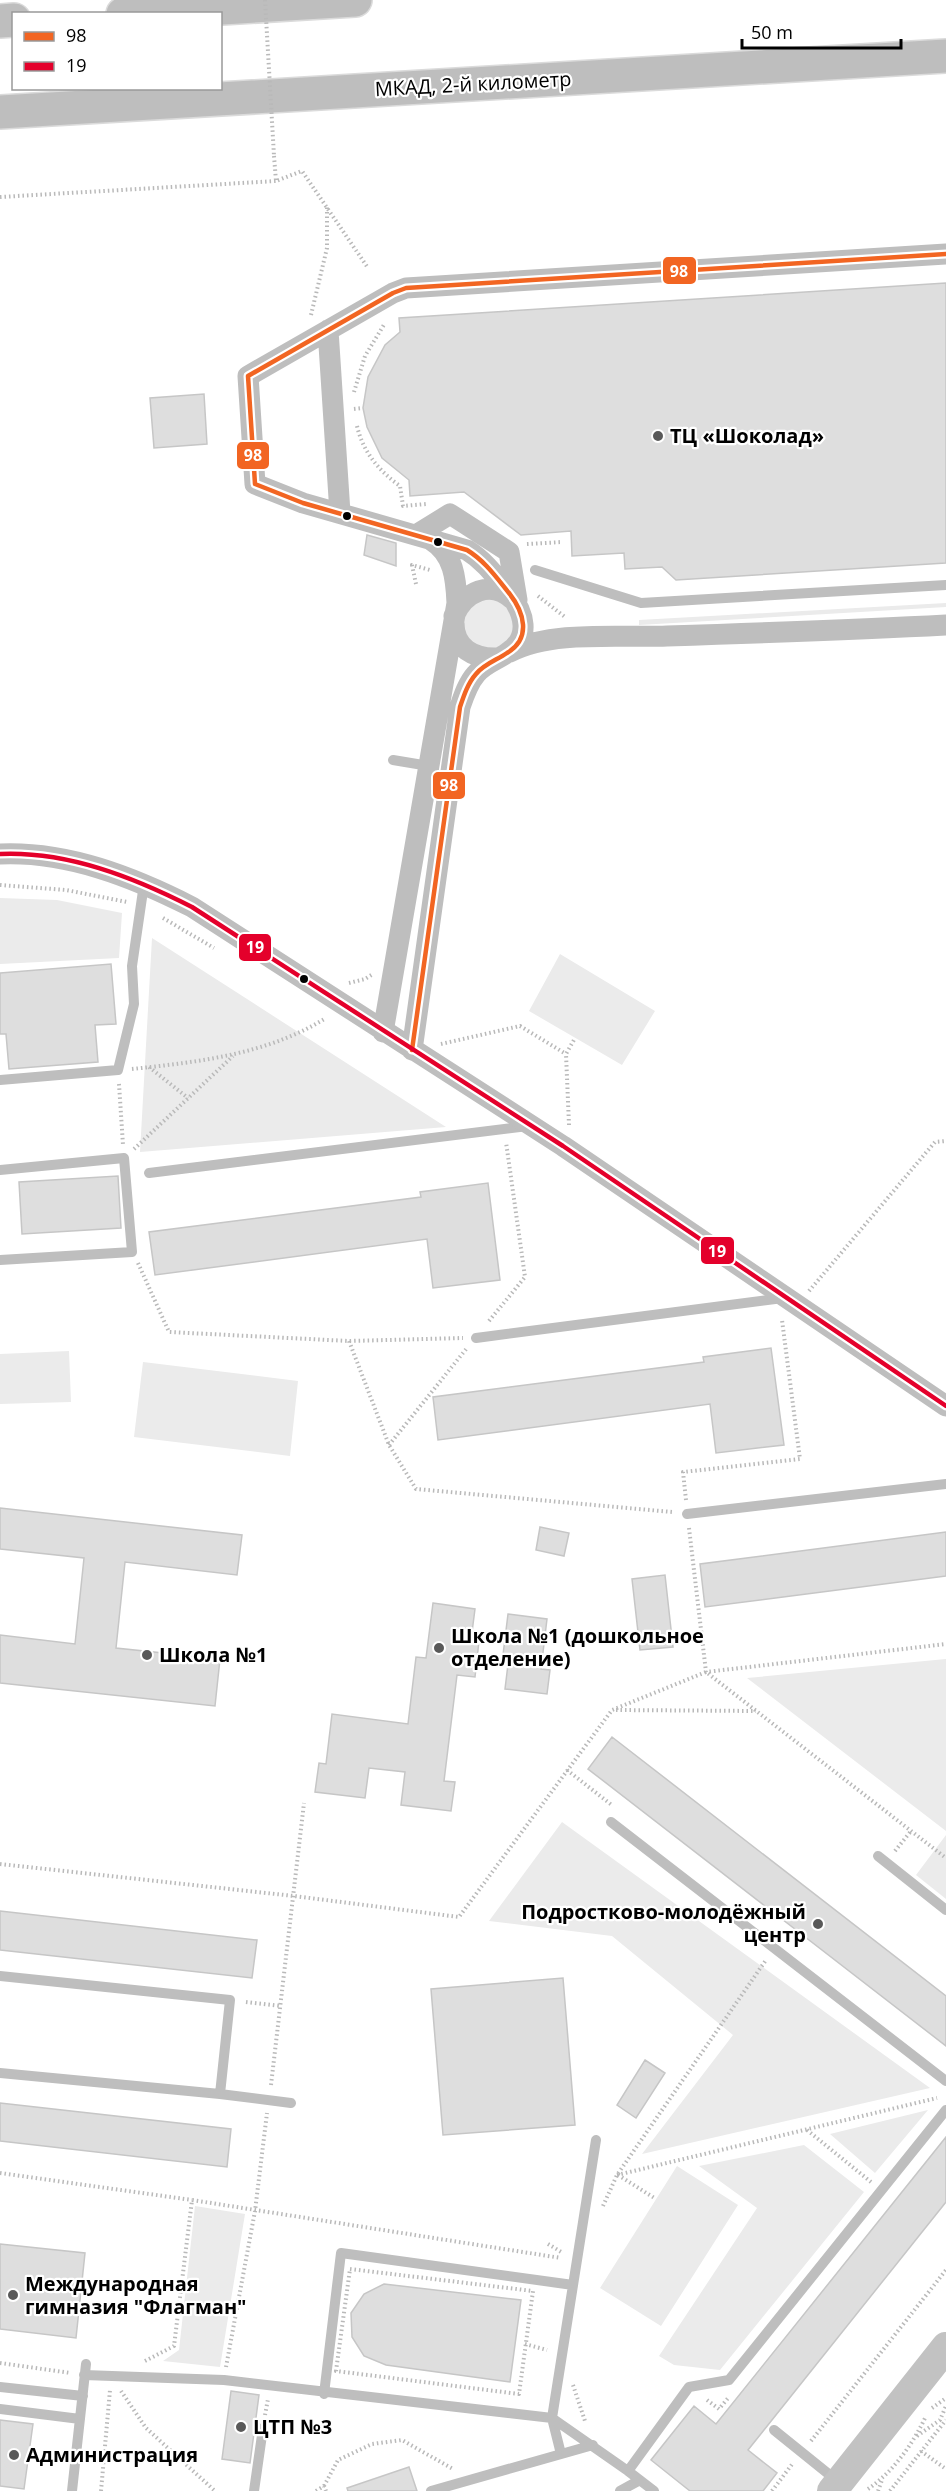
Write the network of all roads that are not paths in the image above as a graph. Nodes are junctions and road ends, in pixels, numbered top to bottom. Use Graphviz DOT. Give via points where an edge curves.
graph roads {
  1 [pos="355,0"];
  2 [pos="156,12"];
  3 [pos="946,56"];
  4 [pos="0,112"];
  5 [pos="946,254"];
  6 [pos="328,330"];
  7 [pos="340,513"];
  8 [pos="421,536"];
  9 [pos="535,570"];
  10 [pos="946,585"];
  11 [pos="526,598"];
  12 [pos="454,618"];
  13 [pos="946,625"];
  14 [pos="503,655"];
  15 [pos="393,760"];
  16 [pos="429,766"];
  17 [pos="0,854"];
  18 [pos="142,894"];
  19 [pos="384,1032"];
  20 [pos="420,1048"];
  21 [pos="0,1080"];
  22 [pos="531,1126"];
  23 [pos="0,1170"];
  24 [pos="150,1173"];
  25 [pos="0,1260"];
  26 [pos="791,1302"];
  27 [pos="476,1338"];
  28 [pos="946,1406"];
  29 [pos="946,1484"];
  30 [pos="687,1514"];
  31 [pos="611,1822"];
  32 [pos="882,1859"];
  33 [pos="946,1910"];
  34 [pos="0,1976"];
  35 [pos="0,2073"];
  36 [pos="946,2081"];
  37 [pos="220,2094"];
  38 [pos="291,2103"];
  39 [pos="946,2110"];
  40 [pos="596,2140"];
  41 [pos="573,2285"];
  42 [pos="946,2348"];
  43 [pos="0,2387"];
  44 [pos="324,2394"];
  45 [pos="83,2396"];
  46 [pos="0,2409"];
  47 [pos="552,2418"];
  48 [pos="80,2419"];
  49 [pos="263,2428"];
  50 [pos="774,2430"];
  51 [pos="593,2445"];
  52 [pos="561,2454"];
  53 [pos="627,2471"];
  54 [pos="640,2480"];
  55 [pos="845,2488"];
  56 [pos="72,2491"];
  57 [pos="254,2491"];
  58 [pos="431,2491"];
  59 [pos="620,2491"];
  60 [pos="654,2491"];
  1 -- 2 [label="highway"];
  3 -- 4 [label="highway, МКАД, 2-й километр"];
  5 -- 6 [label="street" via="420,286 393,292"];
  6 -- 7 [label="street"];
  6 -- 7 [label="street" via="248,376 255,484"];
  7 -- 8 [label="street"];
  8 -- 11 [label="street" via="476,555"];
  8 -- 11 [label="street" via="450,514 509,552"];
  8 -- 12 [label="street" via="441,548 453,568"];
  9 -- 10 [label="lane" via="641,603"];
  11 -- 12 [label="street" via="480,590 468,595"];
  11 -- 14 [label="street" via="524,630 519,642"];
  12 -- 14 [label="street" via="454,632 470,654 483,659"];
  12 -- 16 [label="street"];
  13 -- 14 [label="street" via="580,639 536,642"];
  14 -- 20 [label="street" via="477,673 460,707"];
  15 -- 16 [label="lane"];
  16 -- 19 [label="street" via="397,925"];
  17 -- 18 [label="street" via="68,860"];
  18 -- 19 [label="street" via="192,907"];
  18 -- 21 [label="lane" via="132,966 134,1004 118,1070"];
  19 -- 20 [label="street"];
  20 -- 22 [label="street"];
  22 -- 24 [label="lane"];
  22 -- 26 [label="street"];
  23 -- 25 [label="lane" via="124,1158 132,1252"];
  26 -- 27 [label="lane"];
  26 -- 28 [label="street"];
  29 -- 30 [label="lane"];
  31 -- 36 [label="lane"];
  32 -- 33 [label="lane"];
  34 -- 37 [label="lane" via="230,2000"];
  35 -- 37 [label="lane"];
  37 -- 38 [label="lane"];
  39 -- 53 [label="lane" via="729,2380 689,2387"];
  40 -- 41 [label="lane"];
  41 -- 44 [label="lane" via="341,2253"];
  41 -- 47 [label="lane"];
  42 -- 55 [label="street"];
  43 -- 45 [label="lane"];
  44 -- 45 [label="lane" via="224,2380 112,2378 85,2370"];
  44 -- 47 [label="lane"];
  45 -- 48 [label="lane"];
  46 -- 48 [label="lane"];
  47 -- 51 [label="lane"];
  47 -- 52 [label="lane"];
  48 -- 56 [label="lane"];
  49 -- 57 [label="lane"];
  50 -- 55 [label="lane"];
  51 -- 52 [label="lane"];
  51 -- 53 [label="lane"];
  52 -- 58 [label="lane"];
  53 -- 54 [label="lane"];
  54 -- 59 [label="lane"];
  54 -- 60 [label="lane"];
}
